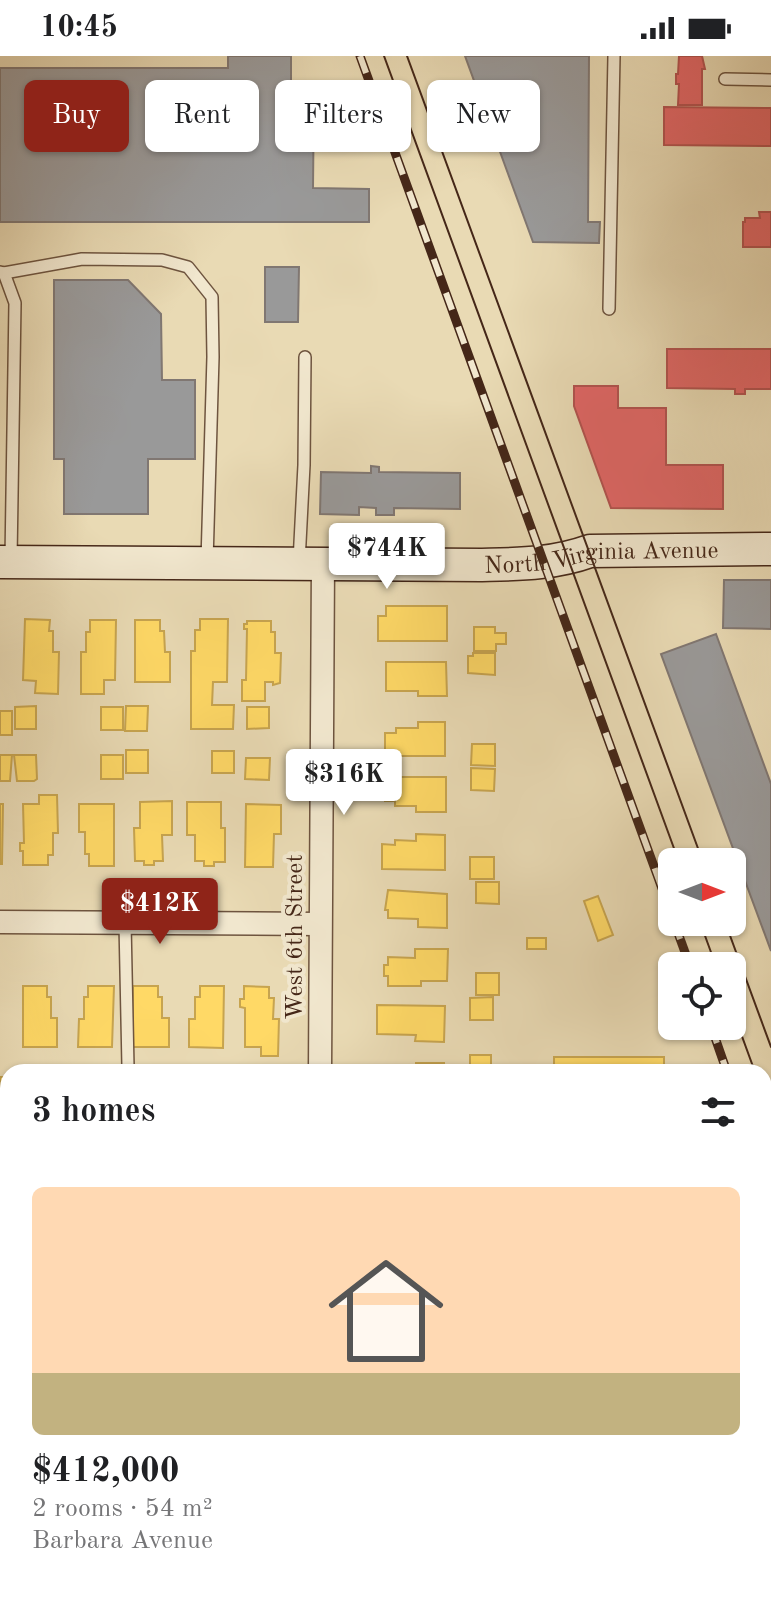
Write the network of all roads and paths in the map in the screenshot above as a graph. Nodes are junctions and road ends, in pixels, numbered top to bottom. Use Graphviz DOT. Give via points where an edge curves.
graph roads {
  1 [pos="614,56"];
  2 [pos="725,79"];
  3 [pos="771,80"];
  4 [pos="2,273"];
  5 [pos="609,309"];
  6 [pos="305,357"];
  7 [pos="771,549"];
  8 [pos="5,562"];
  9 [pos="207,562"];
  10 [pos="311,562"];
  11 [pos="0,922"];
  12 [pos="125,923"];
  13 [pos="320,924"];
  14 [pos="128,1064"];
  15 [pos="320,1064"];
  1 -- 5 [label="lane"];
  2 -- 3 [label="lane"];
  4 -- 8 [label="lane" via="15,303"];
  4 -- 9 [label="lane" via="82,259 162,260 188,267 212,297"];
  6 -- 10 [label="lane" via="304,465"];
  7 -- 10 [label="street, North Virginia Avenue" via="590,551 545,563 498,565"];
  8 -- 9 [label="street, North Virginia Avenue"];
  9 -- 10 [label="street, North Virginia Avenue"];
  10 -- 13 [label="street, West 6th Street"];
  11 -- 12 [label="street"];
  12 -- 13 [label="street"];
  12 -- 14 [label="lane"];
  13 -- 15 [label="street, West 6th Street"];
}
